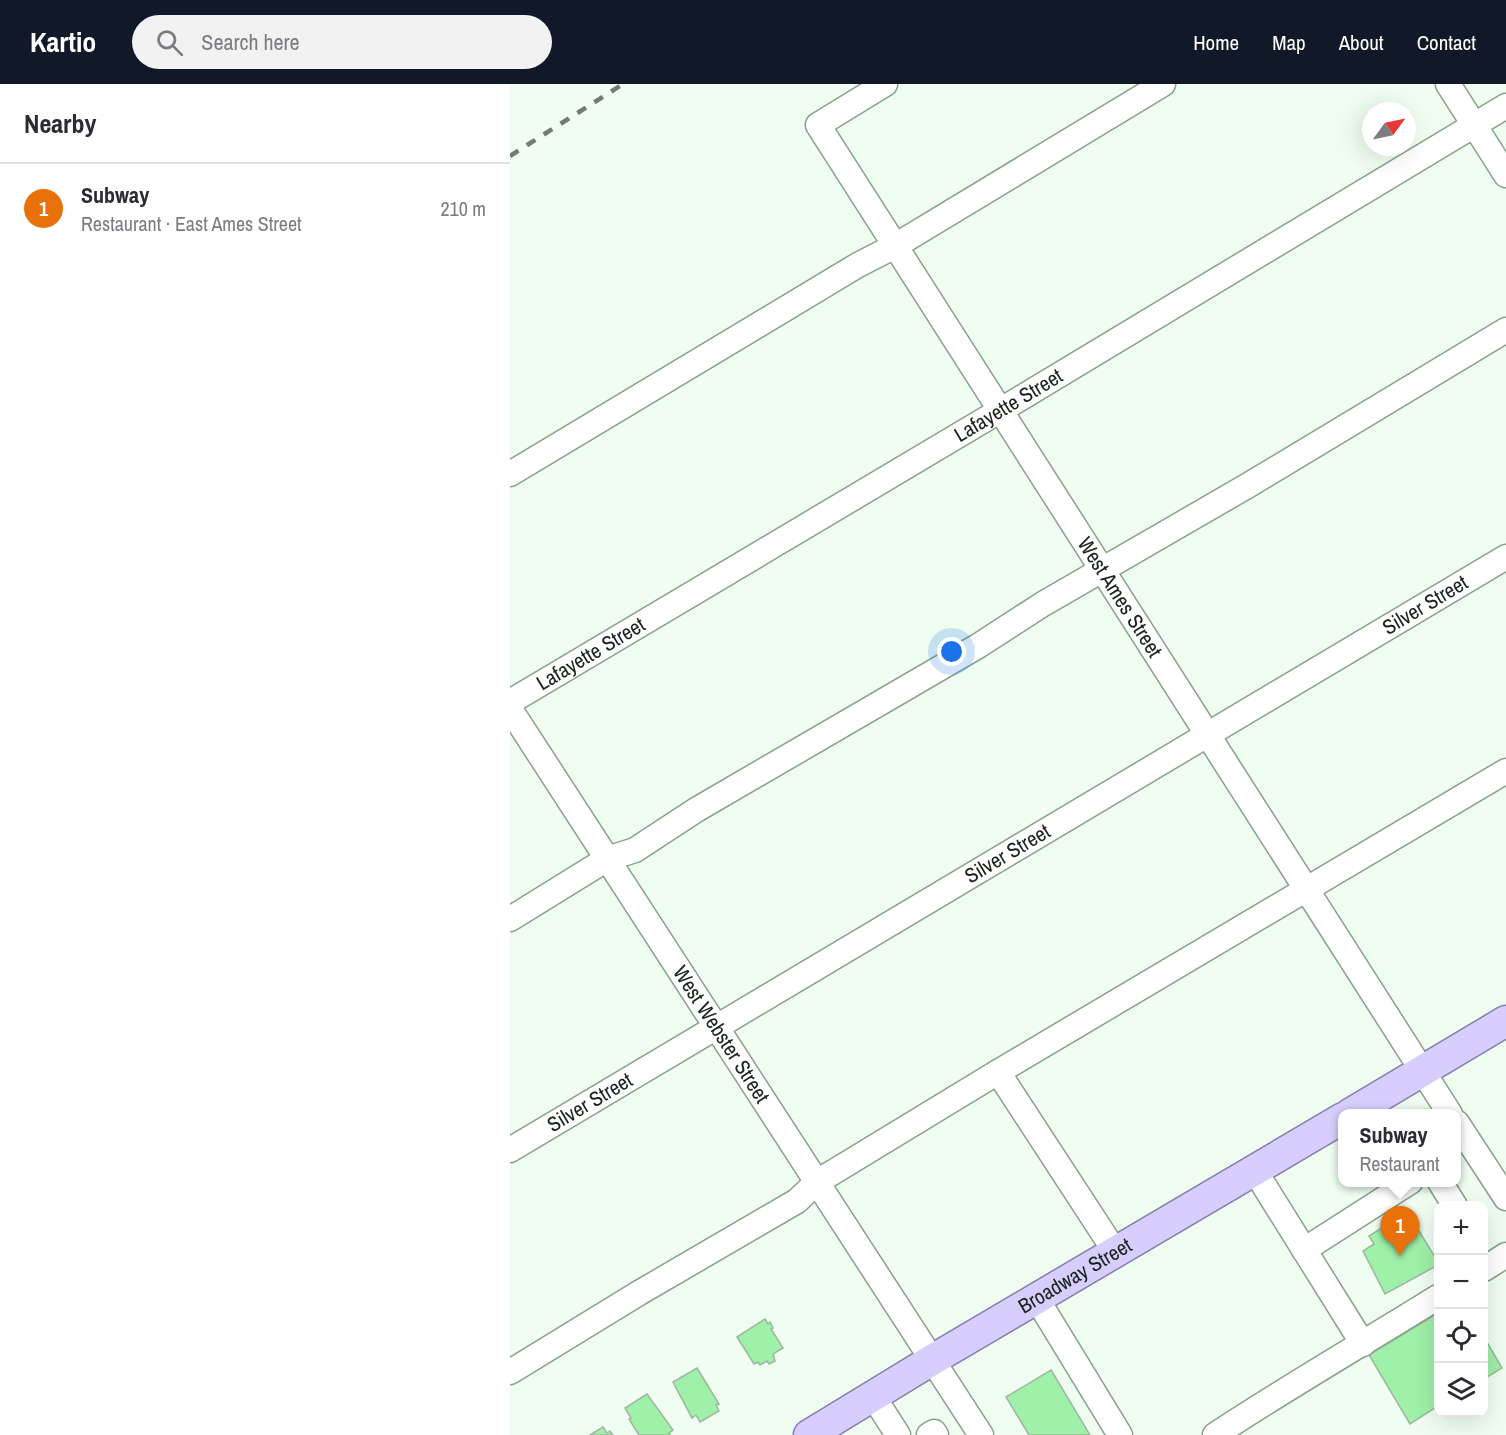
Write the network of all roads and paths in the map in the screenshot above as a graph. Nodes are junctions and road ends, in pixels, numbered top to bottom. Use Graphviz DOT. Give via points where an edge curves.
graph roads {
  1 [pos="885,84"];
  2 [pos="1162,84"];
  3 [pos="1448,84"];
  4 [pos="1506,106"];
  5 [pos="1474,125"];
  6 [pos="1506,175"];
  7 [pos="895,246"];
  8 [pos="1506,330"];
  9 [pos="1000,410"];
  10 [pos="510,474"];
  11 [pos="1506,557"];
  12 [pos="1102,569"];
  13 [pos="510,702"];
  14 [pos="510,709"];
  15 [pos="1208,734"];
  16 [pos="1506,771"];
  17 [pos="607,859"];
  18 [pos="1306,889"];
  19 [pos="510,919"];
  20 [pos="1506,1022"];
  21 [pos="716,1026"];
  22 [pos="1422,1070"];
  23 [pos="998,1072"];
  24 [pos="1357,1109"];
  25 [pos="1447,1109"];
  26 [pos="1338,1121"];
  27 [pos="1461,1130"];
  28 [pos="510,1150"];
  29 [pos="1255,1171"];
  30 [pos="817,1182"];
  31 [pos="1402,1187"];
  32 [pos="1443,1187"];
  33 [pos="1506,1198"];
  34 [pos="1452,1201"];
  35 [pos="1304,1250"];
  36 [pos="1116,1253"];
  37 [pos="1036,1299"];
  38 [pos="1434,1300"];
  39 [pos="1363,1344"];
  40 [pos="932,1360"];
  41 [pos="510,1372"];
  42 [pos="873,1396"];
  43 [pos="809,1435"];
  44 [pos="898,1435"];
  45 [pos="929,1435"];
  46 [pos="936,1435"];
  47 [pos="981,1435"];
  48 [pos="1120,1435"];
  49 [pos="1215,1435"];
  1 -- 7 [label="street, West Ames Street" via="818,125"];
  2 -- 7 [label="street"];
  3 -- 5 [label="street"];
  4 -- 5 [label="street, Lafayette Street"];
  5 -- 6 [label="street"];
  5 -- 9 [label="street, Lafayette Street"];
  7 -- 9 [label="street, West Ames Street"];
  7 -- 10 [label="street"];
  8 -- 12 [label="street"];
  9 -- 12 [label="street, West Ames Street"];
  9 -- 13 [label="street, Lafayette Street"];
  11 -- 15 [label="street, Silver Street"];
  12 -- 15 [label="street, West Ames Street"];
  12 -- 17 [label="street" via="635,850"];
  14 -- 17 [label="street, West Webster Street"];
  15 -- 18 [label="street, West Ames Street"];
  15 -- 21 [label="street, Silver Street"];
  16 -- 18 [label="street"];
  17 -- 19 [label="street"];
  17 -- 21 [label="street, West Webster Street"];
  18 -- 22 [label="street, West Ames Street"];
  18 -- 23 [label="street"];
  20 -- 22 [label="main road"];
  21 -- 28 [label="street, Silver Street"];
  21 -- 30 [label="street, West Webster Street"];
  22 -- 24 [label="main road"];
  22 -- 25 [label="street, West Ames Street"];
  23 -- 30 [label="street"];
  23 -- 36 [label="street"];
  26 -- 29 [label="main road, Broadway Street"];
  27 -- 33 [label="street"];
  29 -- 35 [label="street"];
  29 -- 36 [label="main road, Broadway Street"];
  30 -- 40 [label="street, West Webster Street"];
  30 -- 41 [label="street" via="797,1201"];
  31 -- 35 [label="street"];
  32 -- 34 [label="street"];
  35 -- 39 [label="street"];
  36 -- 37 [label="main road, Broadway Street"];
  37 -- 40 [label="main road, Broadway Street"];
  37 -- 48 [label="street"];
  38 -- 39 [label="street"];
  39 -- 49 [label="street"];
  40 -- 42 [label="main road, Broadway Street"];
  40 -- 47 [label="street, West Webster Street"];
  42 -- 43 [label="main road, Broadway Street"];
  42 -- 44 [label="street"];
  45 -- 46 [label="street"];
}
